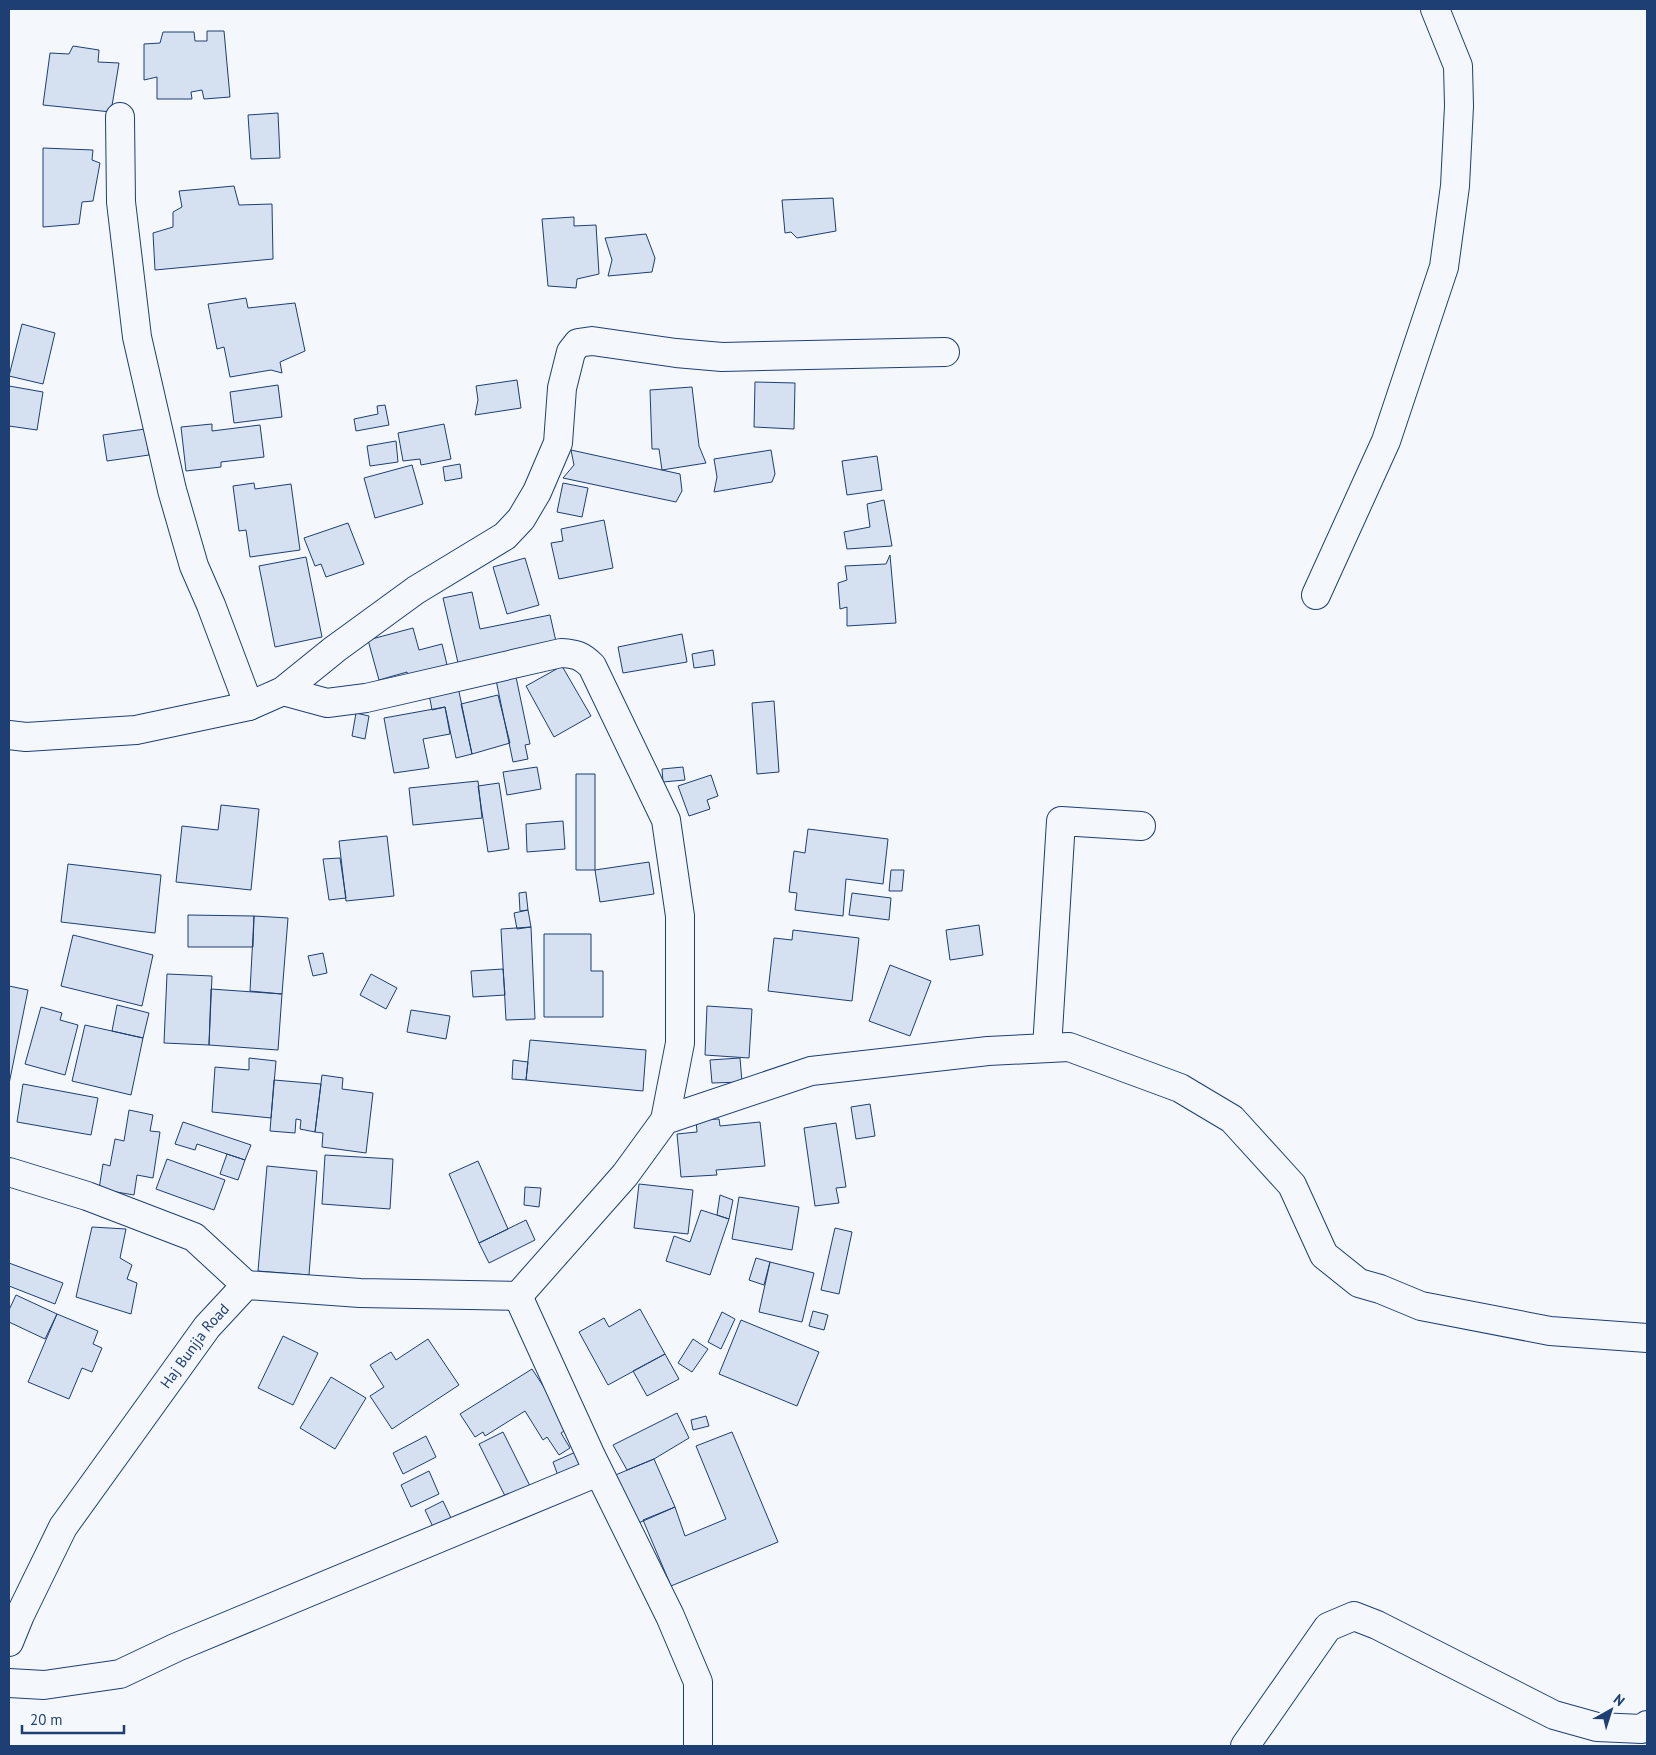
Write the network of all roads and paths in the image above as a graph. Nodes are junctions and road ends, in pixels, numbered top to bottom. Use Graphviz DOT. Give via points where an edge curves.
graph roads {
  1 [pos="1436,9"];
  2 [pos="120,117"];
  3 [pos="945,352"];
  4 [pos="1316,595"];
  5 [pos="283,691"];
  6 [pos="249,706"];
  7 [pos="9,735"];
  8 [pos="1141,826"];
  9 [pos="1047,1048"];
  10 [pos="665,1120"];
  11 [pos="9,1172"];
  12 [pos="246,1285"];
  13 [pos="518,1296"];
  14 [pos="1647,1338"];
  15 [pos="598,1472"];
  16 [pos="9,1642"];
  17 [pos="9,1683"];
  18 [pos="1640,1733"];
  19 [pos="698,1746"];
  20 [pos="1245,1746"];
  1 -- 4 [label="street" via="1458,66 1455,186 1444,267 1386,441"];
  2 -- 6 [label="street" via="121,202 137,337 172,490 194,566"];
  3 -- 5 [label="street" via="722,357 592,341 578,343 570,352 562,388 558,443 538,492 522,519 505,536 416,590 334,649"];
  5 -- 6 [label="street"];
  5 -- 10 [label="street" via="327,703 366,698 561,653 584,657 592,666 666,820 680,916 680,1043"];
  6 -- 7 [label="street" via="136,730"];
  8 -- 9 [label="street" via="1061,821"];
  9 -- 10 [label="street" via="988,1051 810,1071"];
  9 -- 14 [label="street" via="1069,1047 1180,1088 1232,1119 1292,1185 1324,1255 1359,1283 1421,1306 1550,1331"];
  10 -- 13 [label="street" via="625,1175"];
  11 -- 12 [label="street" via="87,1196 194,1237"];
  12 -- 13 [label="street" via="360,1293"];
  12 -- 16 [label="street, Haj Bunjja Road" via="206,1326 63,1527"];
  13 -- 15 [label="street"];
  15 -- 17 [label="street" via="120,1674 44,1686"];
  15 -- 19 [label="street" via="670,1616 698,1682"];
  18 -- 20 [label="street" via="1554,1716 1377,1624 1354,1616 1328,1627"];
}
